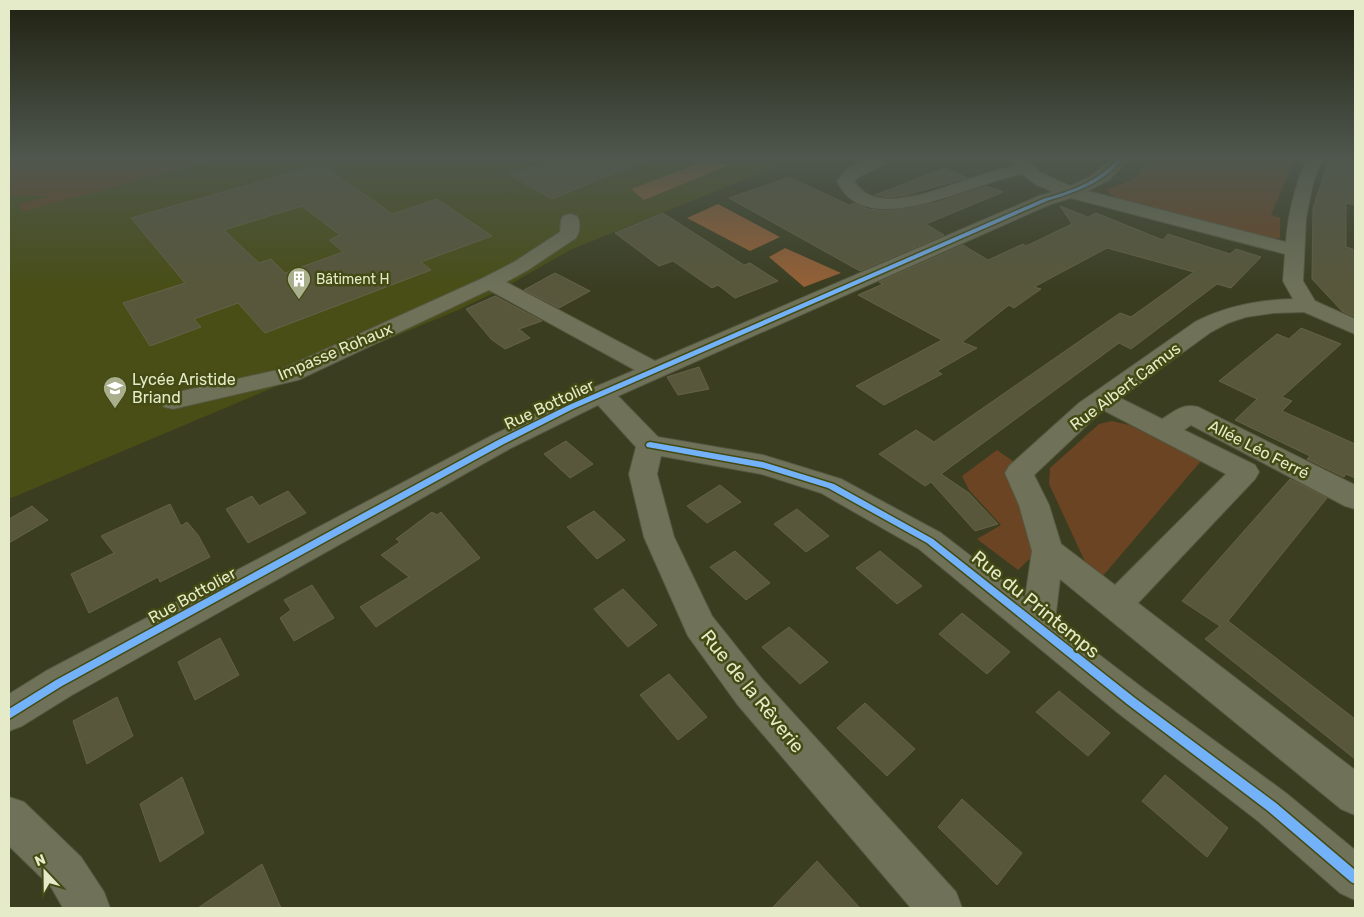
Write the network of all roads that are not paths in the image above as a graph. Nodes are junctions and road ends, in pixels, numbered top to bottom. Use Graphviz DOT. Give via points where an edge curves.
graph roads {
  1 [pos="877,203"];
  2 [pos="904,203"];
  3 [pos="1039,203"];
  4 [pos="1111,203"];
  5 [pos="1300,203"];
  6 [pos="570,220"];
  7 [pos="1296,252"];
  8 [pos="490,282"];
  9 [pos="1307,305"];
  10 [pos="1355,327"];
  11 [pos="653,370"];
  12 [pos="602,394"];
  13 [pos="1102,400"];
  14 [pos="172,401"];
  15 [pos="1164,431"];
  16 [pos="650,445"];
  17 [pos="1355,498"];
  18 [pos="1048,551"];
  19 [pos="1116,605"];
  20 [pos="1038,625"];
  21 [pos="9,714"];
  22 [pos="1355,795"];
  23 [pos="9,817"];
  24 [pos="1355,878"];
  25 [pos="88,908"];
  26 [pos="940,908"];
  1 -- 2 [label="street"];
  3 -- 11 [label="street, Rue Bottolier"];
  4 -- 7 [label="street"];
  5 -- 7 [label="street"];
  6 -- 8 [label="street, Impasse Rohaux" via="569,234"];
  7 -- 9 [label="street" via="1293,281"];
  8 -- 11 [label="street"];
  8 -- 14 [label="street, Impasse Rohaux" via="289,375"];
  9 -- 10 [label="street"];
  9 -- 13 [label="street, Rue Albert Camus" via="1273,306 1220,318"];
  11 -- 12 [label="street, Rue Bottolier"];
  12 -- 16 [label="street"];
  12 -- 21 [label="street, Rue Bottolier" via="502,442 59,683"];
  13 -- 15 [label="street"];
  13 -- 18 [label="street, Rue Albert Camus" via="1019,473 1034,506"];
  15 -- 17 [label="street, Allée Léo Ferré" via="1189,413"];
  15 -- 19 [label="street" via="1244,472"];
  16 -- 20 [label="street, Rue du Printemps" via="763,465 831,486 930,541"];
  16 -- 26 [label="street, Rue de la Rêverie" via="643,474 659,537 700,626 750,692"];
  18 -- 19 [label="street"];
  18 -- 20 [label="street, Rue Albert Camus"];
  19 -- 22 [label="street"];
  20 -- 24 [label="street, Rue du Printemps" via="1131,701 1272,807"];
  23 -- 25 [label="street" via="66,872"];
}
